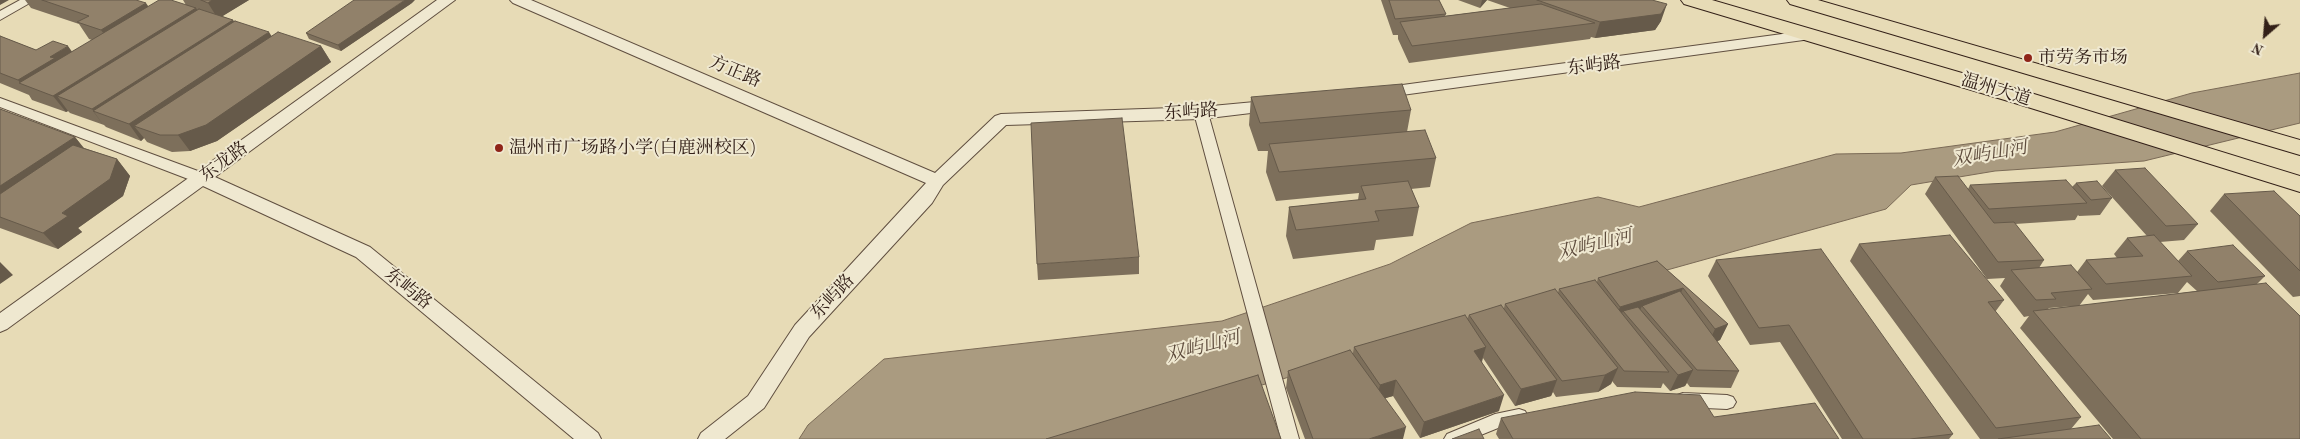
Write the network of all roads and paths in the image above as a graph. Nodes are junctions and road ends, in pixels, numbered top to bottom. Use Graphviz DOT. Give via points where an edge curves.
graph roads {
  1 [pos="29,0"];
  2 [pos="447,0"];
  3 [pos="518,0"];
  4 [pos="1691,0"];
  5 [pos="1797,0"];
  6 [pos="0,16"];
  7 [pos="1812,35"];
  8 [pos="1360,96"];
  9 [pos="0,102"];
  10 [pos="1290,103"];
  11 [pos="1201,113"];
  12 [pos="2300,148"];
  13 [pos="201,178"];
  14 [pos="937,181"];
  15 [pos="2300,184"];
  16 [pos="0,324"];
  17 [pos="1670,400"];
  18 [pos="1727,402"];
  19 [pos="1539,412"];
  20 [pos="1487,433"];
  21 [pos="590,439"];
  22 [pos="709,439"];
  23 [pos="1290,439"];
  24 [pos="1453,439"];
  1 -- 6 [label="street"];
  2 -- 13 [label="street, 东龙路"];
  3 -- 14 [label="street, 方正路"];
  4 -- 7 [label="main road, 温州大道"];
  5 -- 12 [label="main road, 温州大道"];
  7 -- 8 [label="street, 东屿路"];
  7 -- 15 [label="main road, 温州大道"];
  9 -- 13 [label="street"];
  10 -- 11 [label="street, 东屿路"];
  11 -- 14 [label="street, 东屿路" via="1000,120"];
  11 -- 23 [label="street"];
  13 -- 16 [label="street, 东龙路"];
  13 -- 21 [label="street, 东屿路" via="363,252"];
  14 -- 22 [label="street, 东屿路" via="925,198 802,330 756,402"];
  17 -- 18 [label="street"];
  19 -- 20 [label="street" via="1501,419"];
  20 -- 24 [label="street"];
}
